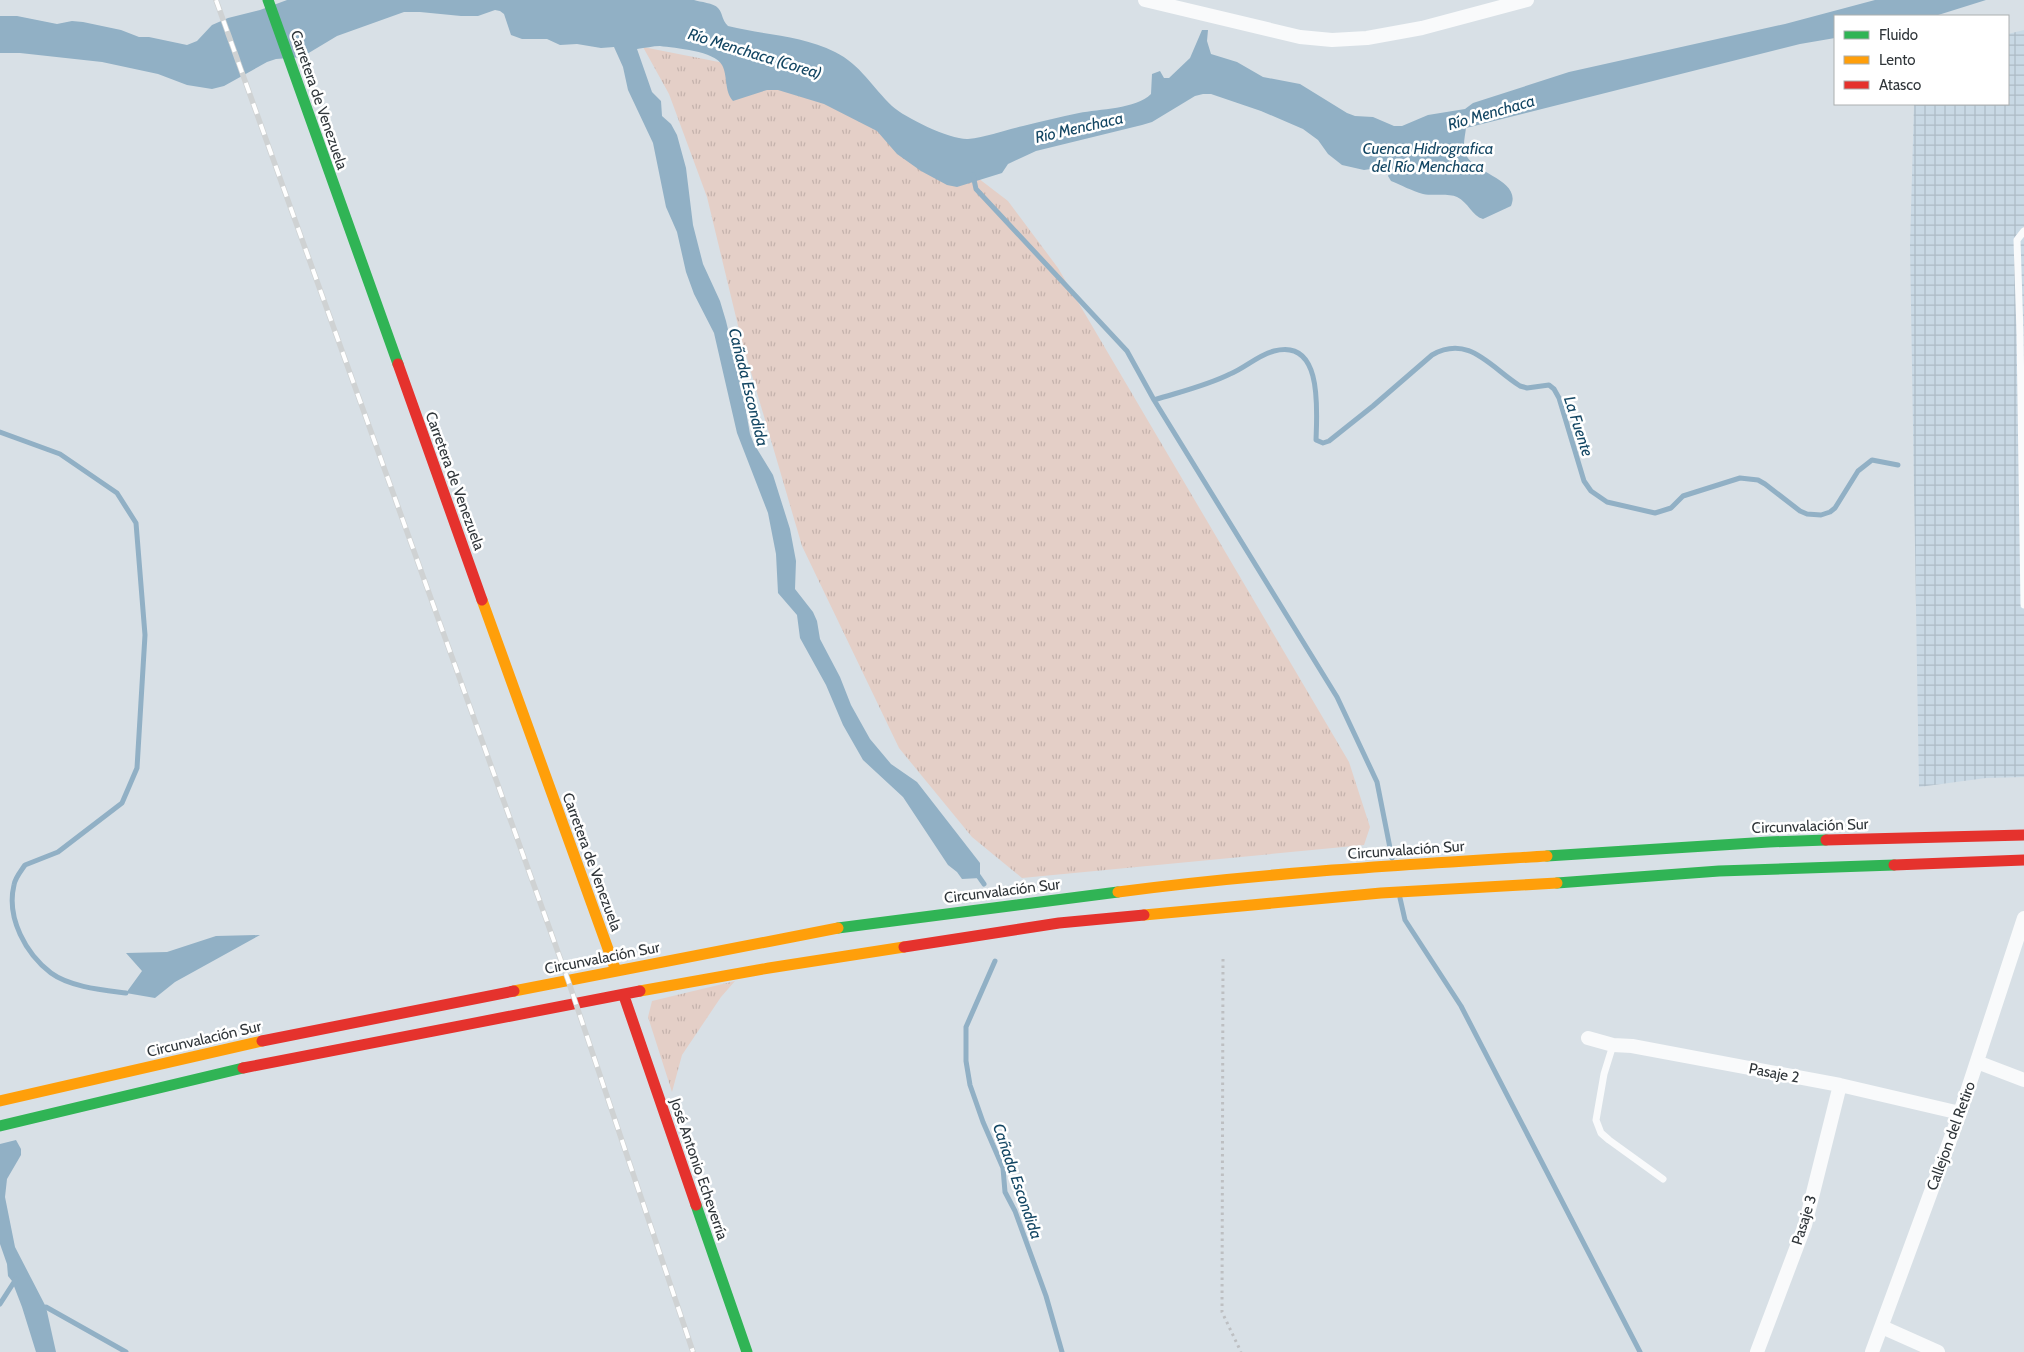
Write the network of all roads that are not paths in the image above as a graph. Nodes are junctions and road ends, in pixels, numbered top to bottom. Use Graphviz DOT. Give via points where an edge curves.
graph roads {
  1 [pos="268,0"];
  2 [pos="1145,0"];
  3 [pos="1527,0"];
  4 [pos="2024,231"];
  5 [pos="2024,604"];
  6 [pos="2024,835"];
  7 [pos="2024,860"];
  8 [pos="2024,918"];
  9 [pos="616,971"];
  10 [pos="624,996"];
  11 [pos="1588,1038"];
  12 [pos="1613,1045"];
  13 [pos="1977,1062"];
  14 [pos="2024,1080"];
  15 [pos="1840,1085"];
  16 [pos="0,1101"];
  17 [pos="1960,1113"];
  18 [pos="0,1126"];
  19 [pos="1663,1179"];
  20 [pos="1882,1327"];
  21 [pos="747,1352"];
  22 [pos="1757,1352"];
  23 [pos="1872,1352"];
  24 [pos="1938,1352"];
  1 -- 9 [label="main road, Carretera de Venezuela"];
  2 -- 3 [label="street" via="1300,37 1332,40 1368,38 1422,28"];
  4 -- 5 [label="lane" via="2017,240"];
  6 -- 9 [label="main road, Circunvalación Sur" via="1769,842 1208,880 818,930"];
  7 -- 10 [label="main road" via="1719,871 1497,888 1408,891 1059,923 769,968"];
  8 -- 13 [label="street, Callejon del Retiro"];
  9 -- 10 [label="main road, Carretera de Venezuela"];
  9 -- 16 [label="main road, Circunvalación Sur" via="241,1045"];
  10 -- 18 [label="main road" via="236,1070"];
  10 -- 21 [label="main road, José Antonio Echeverría"];
  11 -- 12 [label="street, Pasaje 2"];
  12 -- 15 [label="street, Pasaje 2"];
  12 -- 19 [label="lane" via="1596,1120 1609,1140"];
  13 -- 14 [label="street"];
  13 -- 17 [label="street, Callejon del Retiro"];
  15 -- 17 [label="street, Pasaje 2"];
  15 -- 22 [label="street, Pasaje 3" via="1805,1225"];
  17 -- 20 [label="street, Callejon del Retiro"];
  20 -- 23 [label="street, Callejon del Retiro"];
  20 -- 24 [label="street"];
}
